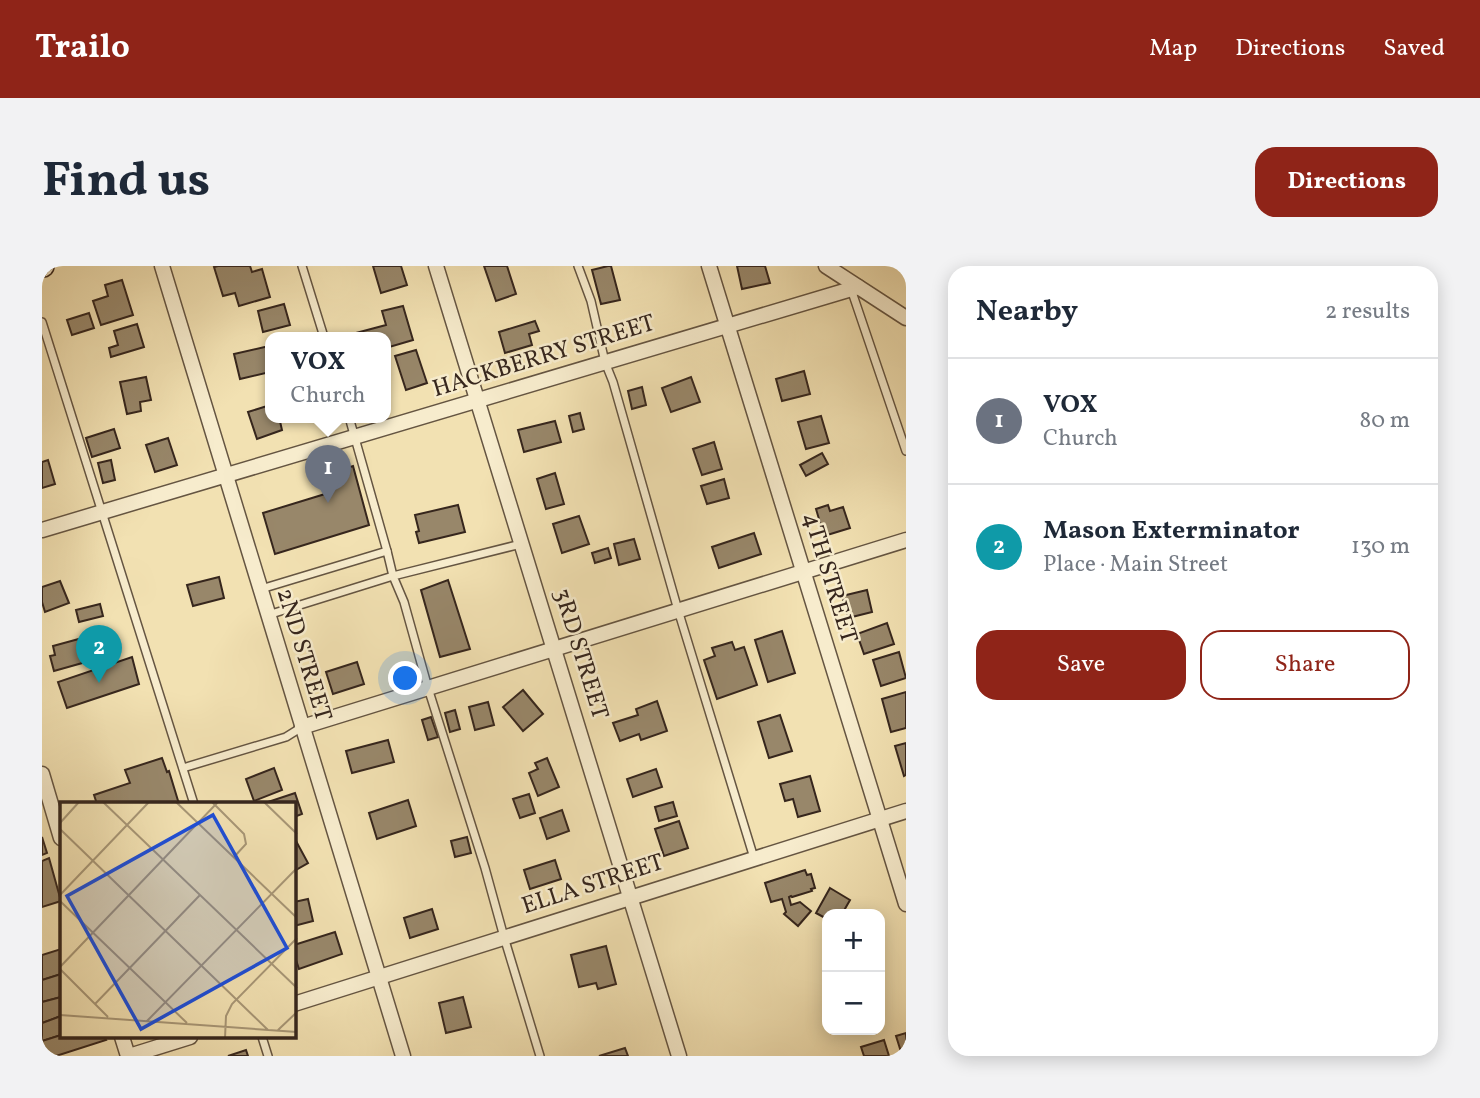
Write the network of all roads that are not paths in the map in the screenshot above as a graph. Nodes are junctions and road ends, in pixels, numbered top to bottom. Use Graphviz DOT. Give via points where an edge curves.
graph roads {
  1 [pos="162,266"];
  2 [pos="302,266"];
  3 [pos="436,266"];
  4 [pos="578,266"];
  5 [pos="709,266"];
  6 [pos="826,266"];
  7 [pos="855,288"];
  8 [pos="906,318"];
  9 [pos="42,322"];
  10 [pos="728,327"];
  11 [pos="322,332"];
  12 [pos="605,362"];
  13 [pos="477,400"];
  14 [pos="350,423"];
  15 [pos="355,437"];
  16 [pos="906,451"];
  17 [pos="226,476"];
  18 [pos="103,512"];
  19 [pos="42,530"];
  20 [pos="906,540"];
  21 [pos="522,544"];
  22 [pos="387,551"];
  23 [pos="803,571"];
  24 [pos="393,576"];
  25 [pos="260,589"];
  26 [pos="678,610"];
  27 [pos="268,615"];
  28 [pos="554,649"];
  29 [pos="428,688"];
  30 [pos="302,727"];
  31 [pos="183,768"];
  32 [pos="42,774"];
  33 [pos="193,802"];
  34 [pos="906,811"];
  35 [pos="48,816"];
  36 [pos="880,819"];
  37 [pos="60,836"];
  38 [pos="754,859"];
  39 [pos="631,897"];
  40 [pos="906,904"];
  41 [pos="503,937"];
  42 [pos="378,977"];
  43 [pos="296,1003"];
  44 [pos="122,1038"];
  45 [pos="187,1038"];
  46 [pos="262,1038"];
  47 [pos="129,1056"];
  48 [pos="268,1056"];
  49 [pos="403,1056"];
  50 [pos="540,1056"];
  51 [pos="679,1056"];
  1 -- 17 [label="street, 2ND STREET"];
  2 -- 11 [label="lane"];
  3 -- 13 [label="street, 3RD STREET"];
  4 -- 12 [label="lane"];
  5 -- 10 [label="street, 4TH STREET"];
  6 -- 7 [label="street"];
  7 -- 8 [label="street"];
  7 -- 10 [label="street, HACKBERRY STREET"];
  7 -- 16 [label="lane"];
  9 -- 18 [label="lane"];
  10 -- 12 [label="street, HACKBERRY STREET"];
  10 -- 23 [label="street, 4TH STREET"];
  12 -- 13 [label="street, HACKBERRY STREET"];
  12 -- 26 [label="lane"];
  13 -- 15 [label="street, HACKBERRY STREET"];
  13 -- 21 [label="street, 3RD STREET"];
  14 -- 15 [label="lane"];
  15 -- 17 [label="street, HACKBERRY STREET"];
  15 -- 22 [label="lane"];
  17 -- 18 [label="street, HACKBERRY STREET"];
  17 -- 25 [label="street, 2ND STREET"];
  18 -- 19 [label="street, HACKBERRY STREET"];
  18 -- 31 [label="lane"];
  20 -- 23 [label="street"];
  21 -- 24 [label="lane"];
  21 -- 28 [label="street, 3RD STREET"];
  22 -- 24 [label="lane"];
  22 -- 25 [label="lane"];
  23 -- 26 [label="street"];
  23 -- 36 [label="street, 4TH STREET"];
  24 -- 27 [label="lane"];
  24 -- 29 [label="lane"];
  25 -- 27 [label="street, 2ND STREET"];
  26 -- 28 [label="street"];
  26 -- 38 [label="lane"];
  27 -- 30 [label="street, 2ND STREET"];
  28 -- 29 [label="street"];
  28 -- 39 [label="street, 3RD STREET"];
  29 -- 30 [label="street"];
  29 -- 41 [label="lane"];
  30 -- 31 [label="lane" via="286,737"];
  30 -- 42 [label="street, 2ND STREET"];
  31 -- 33 [label="lane"];
  32 -- 35 [label="street"];
  34 -- 36 [label="street, ELLA STREET"];
  35 -- 37 [label="street"];
  36 -- 38 [label="street, ELLA STREET"];
  36 -- 40 [label="street, 4TH STREET"];
  38 -- 39 [label="street, ELLA STREET"];
  39 -- 41 [label="street, ELLA STREET"];
  39 -- 51 [label="street, 3RD STREET"];
  41 -- 42 [label="street, ELLA STREET"];
  41 -- 50 [label="lane"];
  42 -- 43 [label="street, ELLA STREET"];
  42 -- 49 [label="street, 2ND STREET"];
  44 -- 47 [label="street"];
  45 -- 47 [label="street"];
  46 -- 48 [label="lane"];
}
